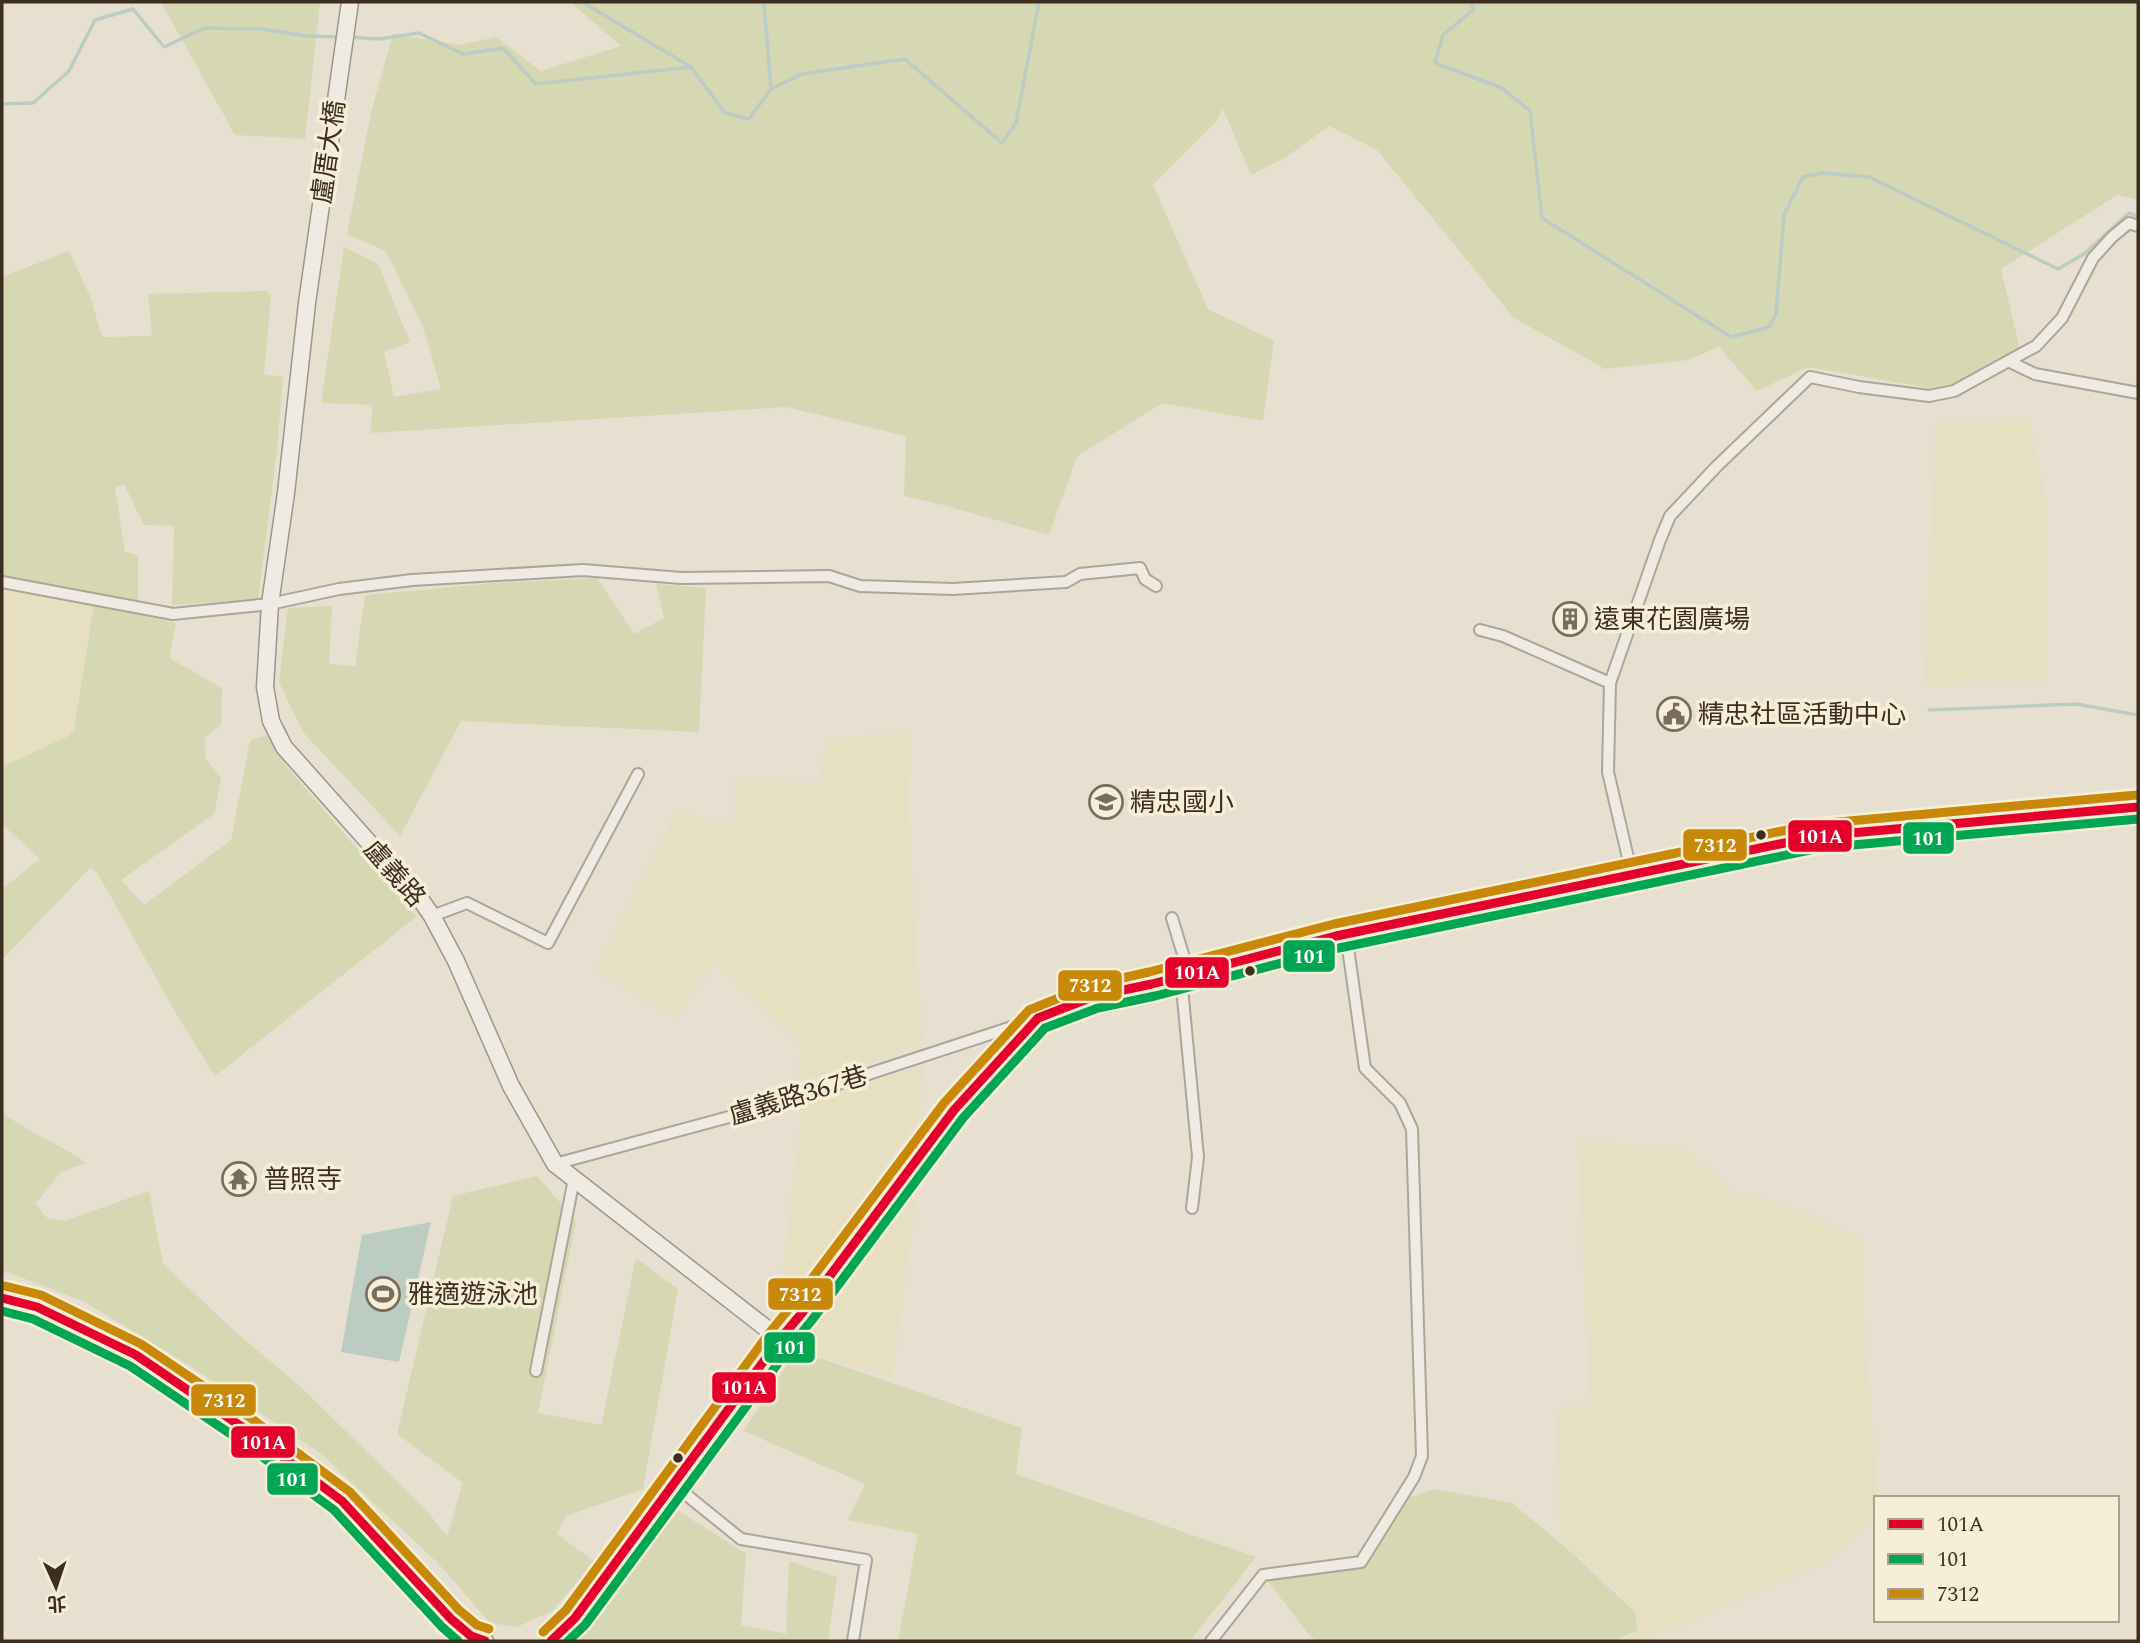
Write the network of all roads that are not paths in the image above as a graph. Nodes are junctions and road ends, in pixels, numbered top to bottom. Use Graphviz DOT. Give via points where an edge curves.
graph roads {
  1 [pos="350,2"];
  2 [pos="2138,226"];
  3 [pos="307,303"];
  4 [pos="2010,362"];
  5 [pos="2138,393"];
  6 [pos="2,582"];
  7 [pos="1156,586"];
  8 [pos="270,604"];
  9 [pos="1480,630"];
  10 [pos="1610,683"];
  11 [pos="638,774"];
  12 [pos="2138,807"];
  13 [pos="1632,875"];
  14 [pos="432,916"];
  15 [pos="1172,918"];
  16 [pos="1346,934"];
  17 [pos="1185,976"];
  18 [pos="1038,1018"];
  19 [pos="555,1164"];
  20 [pos="574,1179"];
  21 [pos="1192,1208"];
  22 [pos="2,1298"];
  23 [pos="780,1339"];
  24 [pos="536,1371"];
  25 [pos="673,1484"];
  26 [pos="485,1641"];
  27 [pos="551,1641"];
  28 [pos="853,1641"];
  29 [pos="1211,1641"];
  1 -- 3 [label="main road, 盧厝大橋"];
  2 -- 4 [label="street" via="2129,223 2112,237 2094,258 2062,318 2036,346"];
  3 -- 8 [label="main road, 盧義路"];
  4 -- 5 [label="street" via="2035,374"];
  4 -- 10 [label="street" via="1954,391 1928,396 1810,377 1670,516"];
  6 -- 8 [label="street" via="173,614"];
  7 -- 8 [label="street" via="1145,579 1140,568 1080,574 1066,582 953,589 860,586 829,576 681,578 583,570 412,580"];
  8 -- 14 [label="main road, 盧義路" via="265,687 271,720 284,747 410,883"];
  9 -- 10 [label="street"];
  10 -- 13 [label="street" via="1608,772"];
  11 -- 14 [label="street" via="548,943 467,903"];
  12 -- 13 [label="main road" via="1818,836"];
  13 -- 16 [label="main road"];
  14 -- 19 [label="main road, 盧義路" via="511,1086"];
  15 -- 17 [label="street"];
  16 -- 17 [label="main road"];
  16 -- 29 [label="street" via="1365,1068 1400,1103 1412,1129 1422,1455 1414,1477 1361,1562 1263,1575"];
  17 -- 18 [label="main road" via="1095,996"];
  17 -- 21 [label="street" via="1198,1157"];
  18 -- 19 [label="street, 盧義路367巷" via="777,1104"];
  18 -- 23 [label="main road" via="954,1110"];
  19 -- 20 [label="main road, 盧義路"];
  20 -- 23 [label="main road, 盧義路"];
  20 -- 24 [label="street"];
  22 -- 26 [label="main road" via="37,1307 136,1355 248,1431 342,1501 451,1619"];
  23 -- 25 [label="main road"];
  25 -- 27 [label="main road" via="575,1618"];
  25 -- 28 [label="street" via="741,1539 866,1560"];
}
